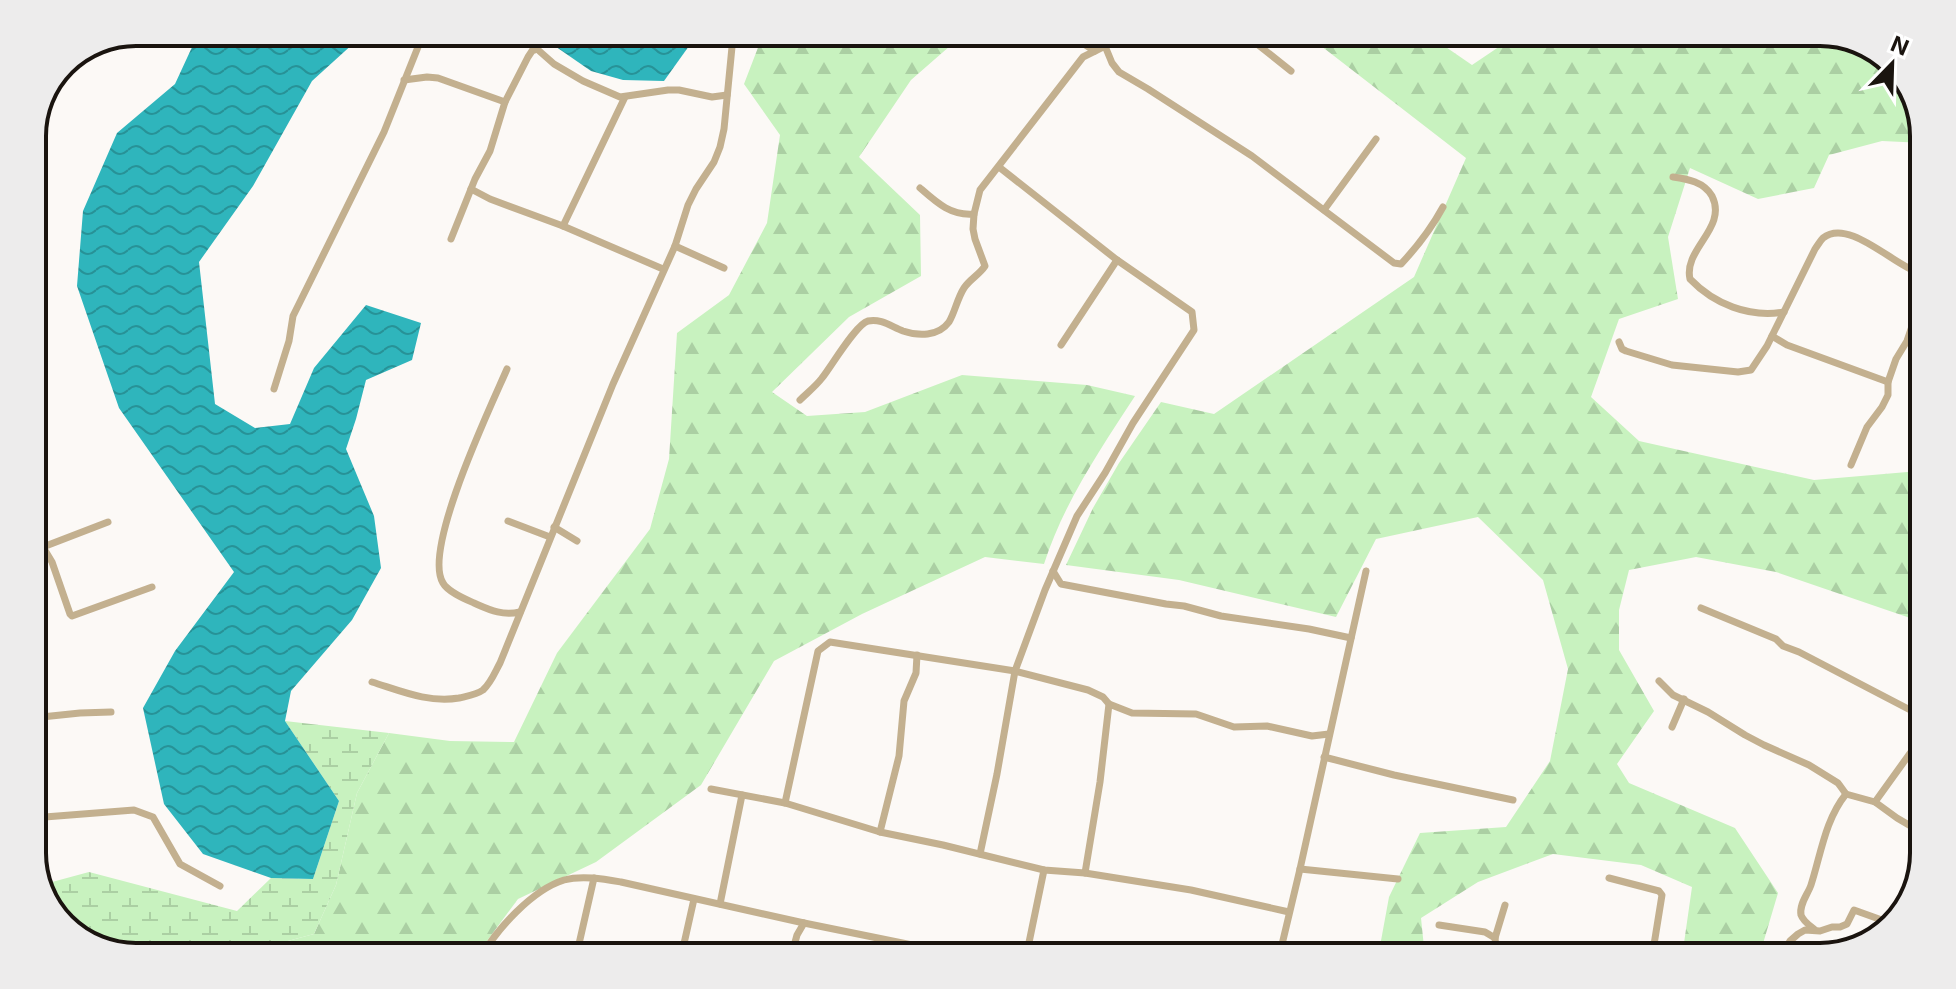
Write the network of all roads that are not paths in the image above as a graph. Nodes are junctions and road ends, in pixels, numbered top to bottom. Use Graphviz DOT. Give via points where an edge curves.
graph roads {
  1 [pos="418,46"];
  2 [pos="532,46"];
  3 [pos="732,46"];
  4 [pos="1087,46"];
  5 [pos="1105,46"];
  6 [pos="1260,46"];
  7 [pos="537,49"];
  8 [pos="1095,51"];
  9 [pos="1291,71"];
  10 [pos="404,80"];
  11 [pos="727,95"];
  12 [pos="625,97"];
  13 [pos="505,102"];
  14 [pos="1376,139"];
  15 [pos="999,167"];
  16 [pos="1673,177"];
  17 [pos="920,188"];
  18 [pos="471,189"];
  19 [pos="1443,207"];
  20 [pos="1324,210"];
  21 [pos="974,214"];
  22 [pos="563,226"];
  23 [pos="451,239"];
  24 [pos="675,246"];
  25 [pos="1117,260"];
  26 [pos="724,268"];
  27 [pos="663,269"];
  28 [pos="1910,269"];
  29 [pos="1784,312"];
  30 [pos="1910,332"];
  31 [pos="1772,336"];
  32 [pos="1619,342"];
  33 [pos="1061,345"];
  34 [pos="507,369"];
  35 [pos="1888,382"];
  36 [pos="274,389"];
  37 [pos="800,400"];
  38 [pos="1851,465"];
  39 [pos="508,521"];
  40 [pos="108,522"];
  41 [pos="554,527"];
  42 [pos="550,537"];
  43 [pos="577,541"];
  44 [pos="46,546"];
  45 [pos="46,552"];
  46 [pos="1053,571"];
  47 [pos="1366,571"];
  48 [pos="152,587"];
  49 [pos="1701,608"];
  50 [pos="520,612"];
  51 [pos="1351,638"];
  52 [pos="917,655"];
  53 [pos="1015,671"];
  54 [pos="1659,681"];
  55 [pos="372,682"];
  56 [pos="1684,699"];
  57 [pos="1109,704"];
  58 [pos="1910,710"];
  59 [pos="111,712"];
  60 [pos="46,717"];
  61 [pos="1672,727"];
  62 [pos="1329,734"];
  63 [pos="1910,753"];
  64 [pos="1324,757"];
  65 [pos="711,789"];
  66 [pos="1846,794"];
  67 [pos="742,795"];
  68 [pos="1513,800"];
  69 [pos="1875,802"];
  70 [pos="785,803"];
  71 [pos="46,817"];
  72 [pos="1910,826"];
  73 [pos="880,832"];
  74 [pos="980,854"];
  75 [pos="1300,869"];
  76 [pos="1044,870"];
  77 [pos="1085,873"];
  78 [pos="594,878"];
  79 [pos="1609,878"];
  80 [pos="1398,879"];
  81 [pos="220,886"];
  82 [pos="694,899"];
  83 [pos="720,904"];
  84 [pos="1505,905"];
  85 [pos="1289,912"];
  86 [pos="1880,920"];
  87 [pos="804,923"];
  88 [pos="1439,925"];
  89 [pos="1814,929"];
  90 [pos="1495,938"];
  91 [pos="489,943"];
  92 [pos="579,943"];
  93 [pos="684,943"];
  94 [pos="795,943"];
  95 [pos="902,943"];
  96 [pos="1029,943"];
  97 [pos="1282,943"];
  98 [pos="1496,943"];
  99 [pos="1655,943"];
  100 [pos="1789,943"];
  1 -- 10 [label="street"];
  2 -- 7 [label="street"];
  3 -- 11 [label="street"];
  4 -- 8 [label="street"];
  5 -- 8 [label="street"];
  5 -- 20 [label="street" via="1119,72 1252,156"];
  6 -- 9 [label="street"];
  7 -- 12 [label="street" via="583,81"];
  7 -- 13 [label="street"];
  8 -- 15 [label="street" via="1083,57"];
  10 -- 13 [label="street" via="438,78"];
  10 -- 36 [label="street" via="384,132 293,316"];
  11 -- 12 [label="street" via="668,90"];
  11 -- 24 [label="street" via="720,147 696,189"];
  12 -- 22 [label="street"];
  13 -- 18 [label="street"];
  14 -- 20 [label="street"];
  15 -- 21 [label="street" via="980,190"];
  15 -- 25 [label="street"];
  16 -- 29 [label="street" via="1703,186 1716,209 1689,266 1691,281 1737,309 1767,315"];
  17 -- 21 [label="street" via="949,211"];
  18 -- 22 [label="street"];
  18 -- 23 [label="street"];
  19 -- 20 [label="street" via="1401,264"];
  21 -- 37 [label="street" via="975,239 985,266 967,283 949,322 921,335 867,321"];
  22 -- 27 [label="street"];
  24 -- 26 [label="street"];
  24 -- 27 [label="street"];
  25 -- 33 [label="street"];
  25 -- 46 [label="street" via="1192,312 1194,330 1077,516"];
  27 -- 41 [label="street"];
  28 -- 29 [label="street" via="1857,236 1832,234 1815,249"];
  29 -- 31 [label="street"];
  30 -- 35 [label="street"];
  31 -- 32 [label="street" via="1747,372 1672,365 1626,351"];
  31 -- 35 [label="street"];
  34 -- 50 [label="street" via="463,469 439,559 447,588 495,612"];
  35 -- 38 [label="street" via="1888,395"];
  39 -- 42 [label="street"];
  40 -- 44 [label="street"];
  41 -- 42 [label="street"];
  41 -- 43 [label="street"];
  42 -- 50 [label="street"];
  45 -- 48 [label="street" via="72,616"];
  46 -- 51 [label="street" via="1061,584"];
  46 -- 53 [label="street"];
  47 -- 51 [label="street"];
  49 -- 58 [label="street" via="1776,639"];
  50 -- 55 [label="street" via="500,663 475,694 435,700"];
  51 -- 62 [label="street"];
  52 -- 53 [label="street"];
  52 -- 70 [label="street" via="830,642 818,651"];
  52 -- 73 [label="street"];
  53 -- 57 [label="street" via="1088,690"];
  53 -- 74 [label="street"];
  54 -- 56 [label="street"];
  56 -- 61 [label="street"];
  56 -- 66 [label="street" via="1809,765"];
  57 -- 62 [label="street" via="1132,713 1196,714 1234,727"];
  57 -- 77 [label="street"];
  59 -- 60 [label="street"];
  62 -- 64 [label="street"];
  63 -- 69 [label="street"];
  64 -- 68 [label="street"];
  64 -- 75 [label="street"];
  65 -- 67 [label="street"];
  66 -- 69 [label="street"];
  66 -- 89 [label="street" via="1832,816 1803,902 1801,916"];
  67 -- 70 [label="street"];
  67 -- 83 [label="street"];
  69 -- 72 [label="street"];
  70 -- 73 [label="street"];
  71 -- 81 [label="street" via="134,810 153,817 180,864"];
  73 -- 74 [label="street"];
  74 -- 76 [label="street"];
  75 -- 80 [label="street"];
  75 -- 85 [label="street"];
  76 -- 77 [label="street"];
  76 -- 96 [label="street"];
  77 -- 85 [label="street"];
  78 -- 82 [label="street"];
  78 -- 91 [label="street" via="565,879 548,888"];
  78 -- 92 [label="street"];
  79 -- 99 [label="street" via="1662,895"];
  82 -- 83 [label="street"];
  82 -- 93 [label="street"];
  83 -- 87 [label="street"];
  84 -- 90 [label="street"];
  85 -- 97 [label="street"];
  86 -- 89 [label="street" via="1854,910 1847,924"];
  87 -- 94 [label="street"];
  87 -- 95 [label="street"];
  88 -- 90 [label="street"];
  89 -- 100 [label="street"];
  90 -- 98 [label="street"];
}
